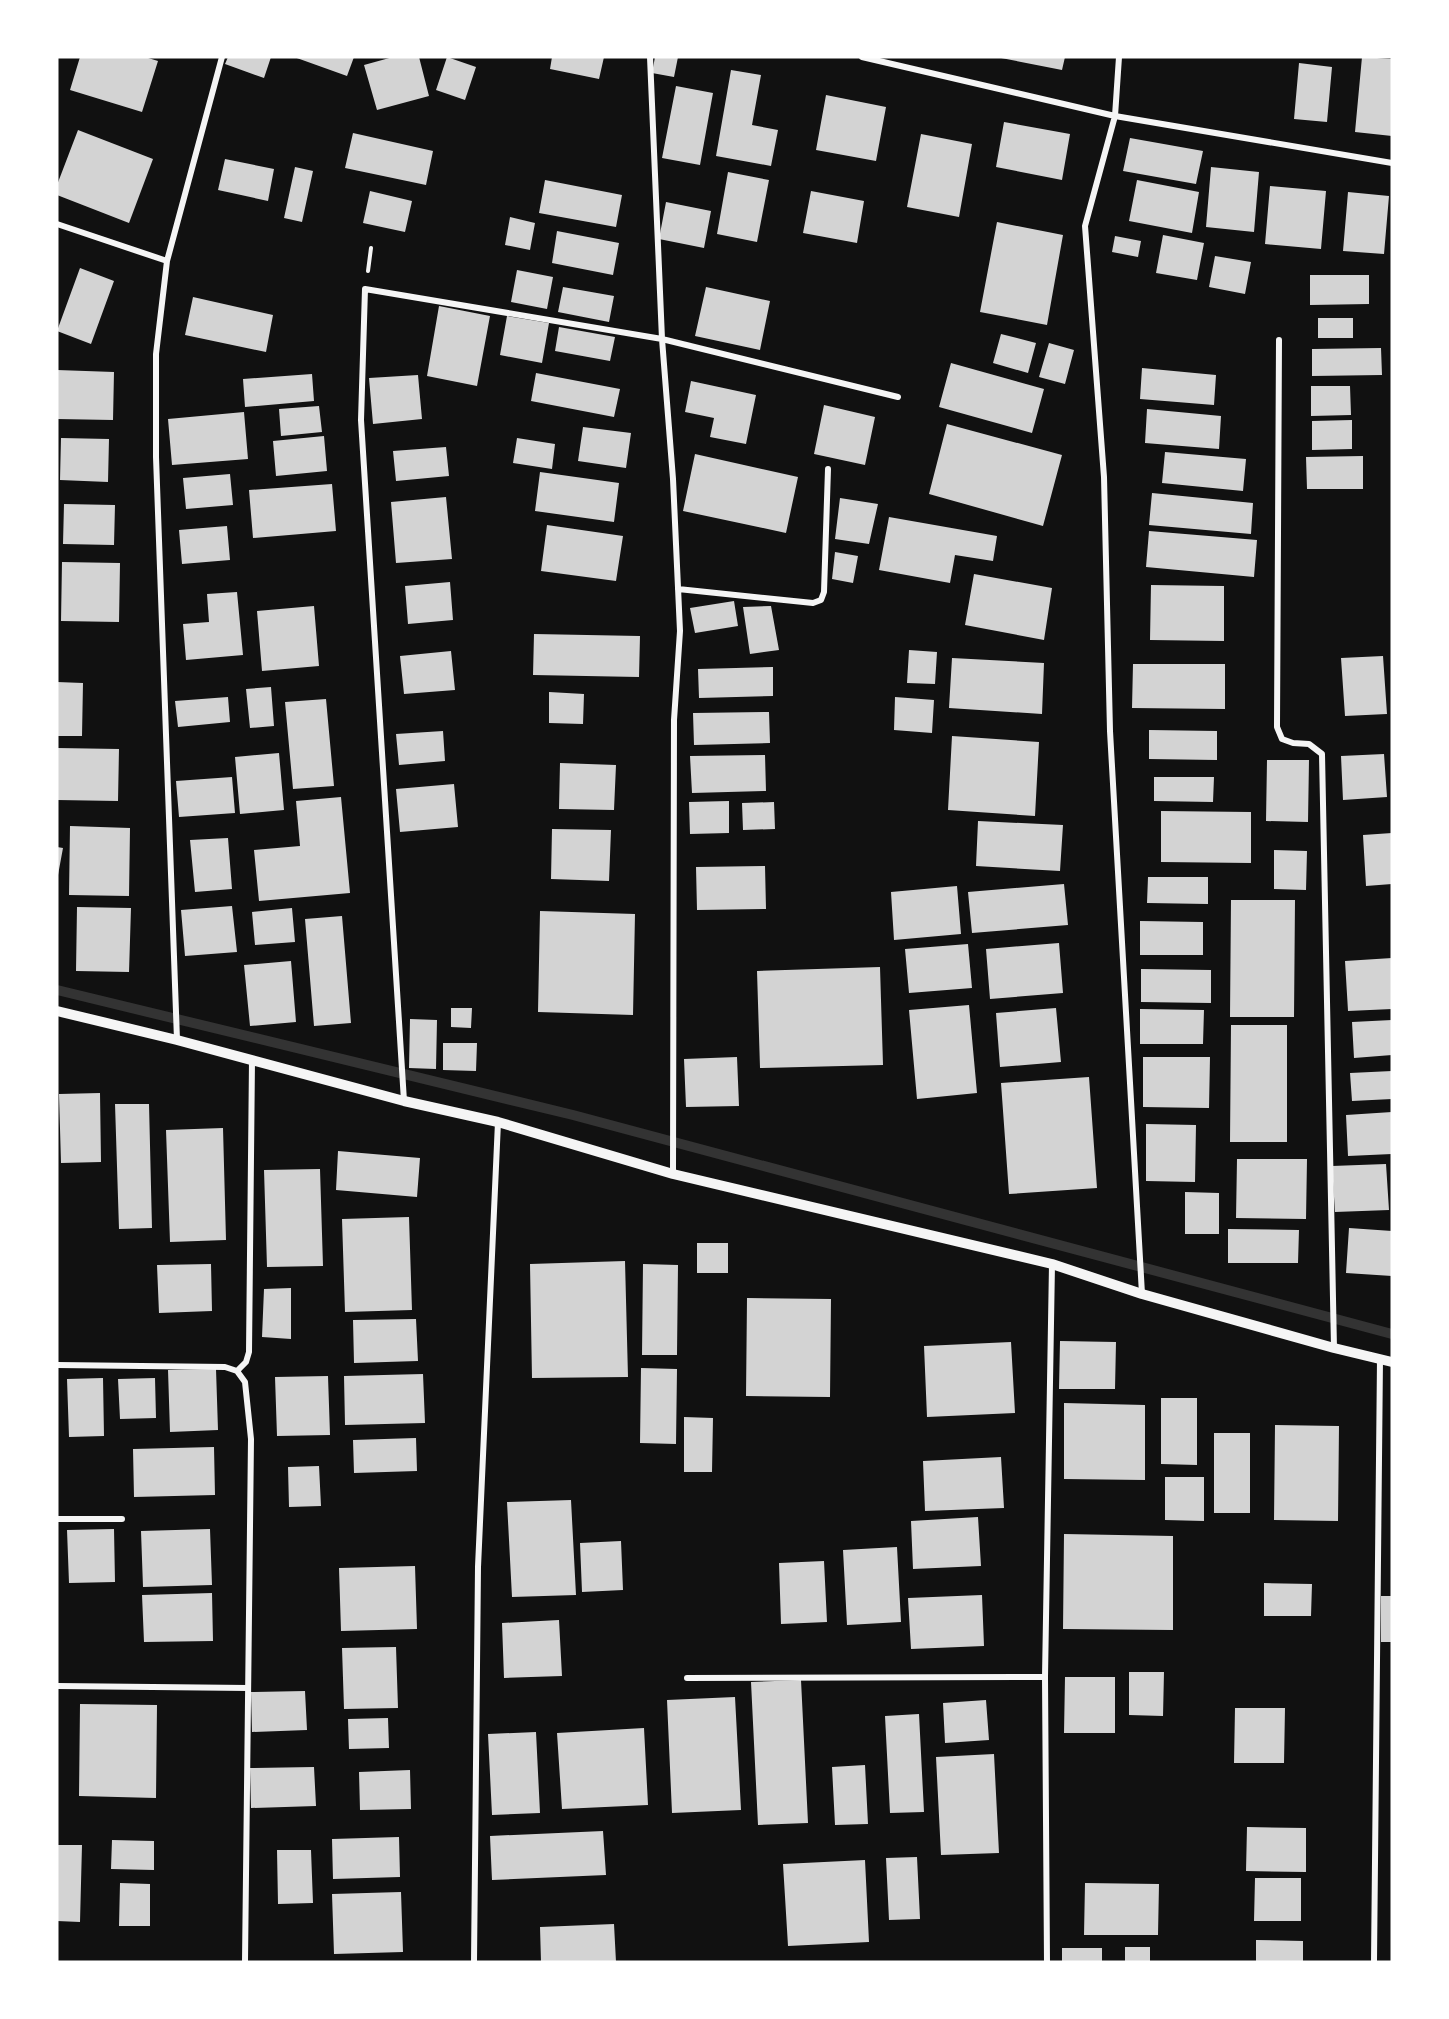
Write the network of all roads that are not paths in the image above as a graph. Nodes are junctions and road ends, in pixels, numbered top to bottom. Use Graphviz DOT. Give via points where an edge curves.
graph roads {
  1 [pos="222,57"];
  2 [pos="650,57"];
  3 [pos="862,57"];
  4 [pos="1119,57"];
  5 [pos="1115,116"];
  6 [pos="1392,163"];
  7 [pos="57,224"];
  8 [pos="167,261"];
  9 [pos="662,339"];
  10 [pos="1279,340"];
  11 [pos="898,397"];
  12 [pos="828,469"];
  13 [pos="678,589"];
  14 [pos="57,1011"];
  15 [pos="177,1040"];
  16 [pos="252,1060"];
  17 [pos="404,1101"];
  18 [pos="498,1122"];
  19 [pos="673,1174"];
  20 [pos="1052,1264"];
  21 [pos="1142,1294"];
  22 [pos="1334,1348"];
  23 [pos="1380,1359"];
  24 [pos="1392,1362"];
  25 [pos="57,1365"];
  26 [pos="237,1371"];
  27 [pos="57,1519"];
  28 [pos="122,1519"];
  29 [pos="1045,1677"];
  30 [pos="687,1678"];
  31 [pos="57,1686"];
  32 [pos="248,1688"];
  33 [pos="245,1962"];
  34 [pos="474,1962"];
  35 [pos="1047,1962"];
  36 [pos="1374,1962"];
  1 -- 8 [label="street"];
  2 -- 9 [label="street"];
  3 -- 5 [label="street"];
  4 -- 5 [label="street"];
  5 -- 6 [label="street"];
  5 -- 21 [label="street" via="1086,226 1104,477 1110,731"];
  7 -- 8 [label="street"];
  8 -- 15 [label="street" via="156,354 156,458"];
  9 -- 11 [label="street"];
  9 -- 13 [label="street"];
  9 -- 17 [label="street" via="365,290 361,420"];
  10 -- 22 [label="street" via="1277,728 1282,740 1309,744 1322,754"];
  12 -- 13 [label="street" via="821,600 813,603"];
  13 -- 19 [label="street"];
  14 -- 15 [label="street"];
  15 -- 16 [label="street"];
  16 -- 17 [label="street"];
  16 -- 26 [label="street" via="249,1352"];
  17 -- 18 [label="street"];
  18 -- 19 [label="street"];
  18 -- 34 [label="street" via="478,1567"];
  19 -- 20 [label="street"];
  20 -- 21 [label="street"];
  20 -- 29 [label="street"];
  21 -- 22 [label="street"];
  22 -- 23 [label="street"];
  23 -- 24 [label="street"];
  23 -- 36 [label="street"];
  25 -- 26 [label="street" via="225,1366"];
  26 -- 32 [label="street" via="245,1382 251,1439"];
  27 -- 28 [label="street"];
  29 -- 30 [label="street"];
  29 -- 35 [label="street"];
  31 -- 32 [label="street"];
  32 -- 33 [label="street"];
}
